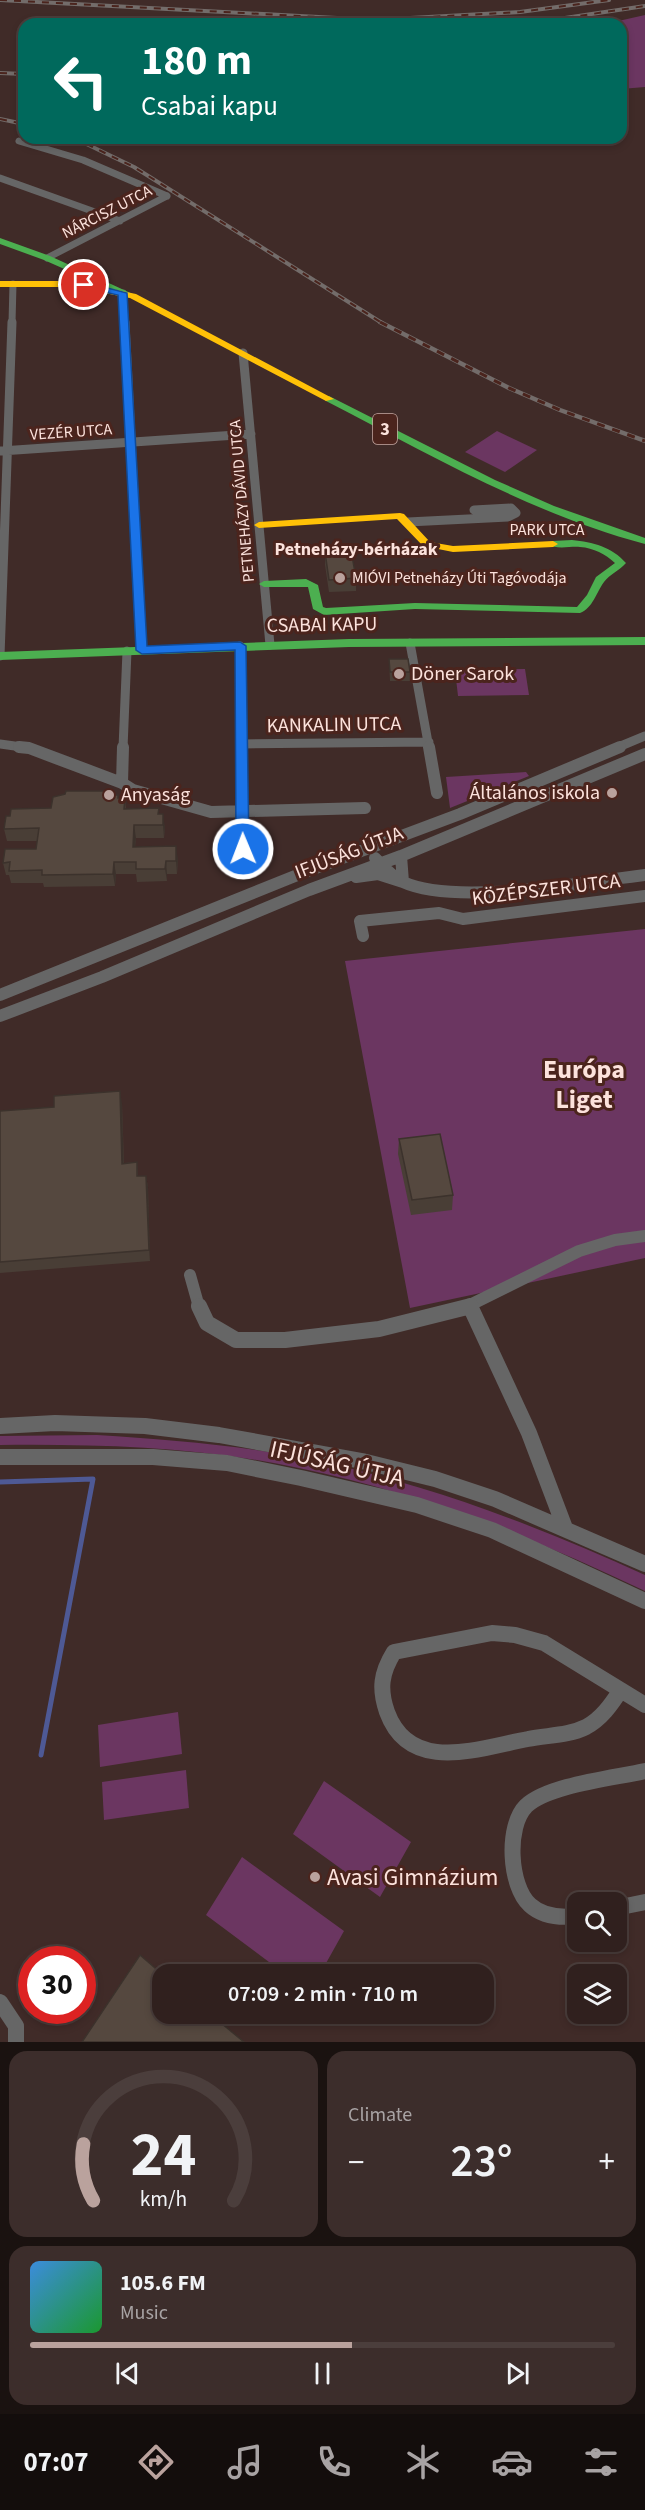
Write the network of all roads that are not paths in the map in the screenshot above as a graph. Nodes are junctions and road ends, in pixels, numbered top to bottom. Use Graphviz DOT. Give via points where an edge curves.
graph roads {
  1 [pos="28,144"];
  2 [pos="0,178"];
  3 [pos="120,220"];
  4 [pos="0,241"];
  5 [pos="47,258"];
  6 [pos="83,274"];
  7 [pos="6,284"];
  8 [pos="93,286"];
  9 [pos="128,294"];
  10 [pos="0,343"];
  11 [pos="10,344"];
  12 [pos="243,353"];
  13 [pos="251,434"];
  14 [pos="131,443"];
  15 [pos="3,451"];
  16 [pos="474,510"];
  17 [pos="408,522"];
  18 [pos="259,525"];
  19 [pos="645,541"];
  20 [pos="264,584"];
  21 [pos="645,641"];
  22 [pos="410,643"];
  23 [pos="270,645"];
  24 [pos="240,646"];
  25 [pos="142,650"];
  26 [pos="127,651"];
  27 [pos="0,656"];
  28 [pos="645,736"];
  29 [pos="429,742"];
  30 [pos="0,744"];
  31 [pos="240,744"];
  32 [pos="645,754"];
  33 [pos="122,783"];
  34 [pos="437,793"];
  35 [pos="365,808"];
  36 [pos="242,811"];
  37 [pos="400,836"];
  38 [pos="243,849"];
  39 [pos="369,851"];
  40 [pos="401,856"];
  41 [pos="379,862"];
  42 [pos="300,874"];
  43 [pos="645,875"];
  44 [pos="337,880"];
  45 [pos="403,882"];
  46 [pos="553,884"];
  47 [pos="645,896"];
  48 [pos="558,907"];
  49 [pos="363,936"];
  50 [pos="0,995"];
  51 [pos="0,1016"];
  52 [pos="645,1236"];
  53 [pos="190,1275"];
  54 [pos="470,1306"];
  55 [pos="0,1426"];
  56 [pos="0,1457"];
  57 [pos="565,1528"];
  58 [pos="645,1564"];
  59 [pos="645,1601"];
  60 [pos="620,1691"];
  61 [pos="645,1705"];
  62 [pos="645,1771"];
  63 [pos="645,1902"];
  64 [pos="627,1906"];
  65 [pos="567,1917"];
  66 [pos="0,2002"];
  67 [pos="16,2042"];
  1 -- 3 [label="street, NÁRCISZ UTCA" via="83,160 167,196"];
  2 -- 3 [label="street"];
  3 -- 5 [label="street, NÁRCISZ UTCA"];
  4 -- 5 [label="street"];
  5 -- 6 [label="street"];
  6 -- 8 [label="street"];
  6 -- 9 [label="street"];
  7 -- 8 [label="street, 3"];
  7 -- 11 [label="street"];
  8 -- 9 [label="street, 3"];
  9 -- 12 [label="street, 3"];
  9 -- 14 [label="street"];
  10 -- 11 [label="street"];
  11 -- 15 [label="street"];
  12 -- 13 [label="street, PETNEHÁZY DÁVID UTCA"];
  12 -- 19 [label="street, 3" via="491,482 550,508"];
  13 -- 14 [label="street, VEZÉR UTCA"];
  13 -- 18 [label="street, PETNEHÁZY DÁVID UTCA"];
  14 -- 15 [label="street, VEZÉR UTCA"];
  14 -- 25 [label="street"];
  15 -- 27 [label="street"];
  16 -- 17 [label="street" via="511,508 516,513 508,517"];
  17 -- 18 [label="street" via="400,516"];
  17 -- 20 [label="street, PARK UTCA" via="427,544 482,548 578,543 608,550 621,563 600,579 580,610 415,606 324,612 318,609 313,585"];
  18 -- 20 [label="street, PETNEHÁZY DÁVID UTCA"];
  20 -- 23 [label="street, PETNEHÁZY DÁVID UTCA"];
  21 -- 22 [label="street, CSABAI KAPU"];
  22 -- 23 [label="street, CSABAI KAPU"];
  22 -- 29 [label="street"];
  23 -- 24 [label="street, CSABAI KAPU"];
  24 -- 25 [label="street, CSABAI KAPU"];
  24 -- 31 [label="street"];
  25 -- 26 [label="street, CSABAI KAPU"];
  26 -- 27 [label="street, CSABAI KAPU"];
  26 -- 33 [label="street"];
  28 -- 37 [label="street, IFJÚSÁG ÚTJA"];
  29 -- 31 [label="street, KANKALIN UTCA"];
  29 -- 34 [label="street"];
  30 -- 33 [label="street" via="29,748"];
  31 -- 36 [label="street"];
  32 -- 40 [label="street, IFJÚSÁG ÚTJA"];
  33 -- 36 [label="street" via="133,790 211,812"];
  35 -- 36 [label="street"];
  36 -- 38 [label="street"];
  37 -- 39 [label="street, IFJÚSÁG ÚTJA"];
  37 -- 42 [label="street, IFJÚSÁG ÚTJA"];
  39 -- 41 [label="street, KÖZÉPSZER UTCA"];
  39 -- 42 [label="street, IFJÚSÁG ÚTJA"];
  40 -- 41 [label="street, IFJÚSÁG ÚTJA"];
  40 -- 45 [label="street"];
  41 -- 44 [label="street, IFJÚSÁG ÚTJA"];
  41 -- 45 [label="street, KÖZÉPSZER UTCA"];
  42 -- 50 [label="street, IFJÚSÁG ÚTJA"];
  43 -- 46 [label="street, KÖZÉPSZER UTCA"];
  44 -- 45 [label="street" via="378,874"];
  44 -- 51 [label="street, IFJÚSÁG ÚTJA"];
  45 -- 46 [label="street, KÖZÉPSZER UTCA" via="434,891 482,892"];
  46 -- 48 [label="street"];
  47 -- 48 [label="street, KÖZÉPSZER UTCA"];
  48 -- 49 [label="street, KÖZÉPSZER UTCA" via="463,919 439,913 360,921"];
  52 -- 54 [label="street" via="579,1251"];
  53 -- 54 [label="street" via="207,1323 236,1340 285,1340 379,1329"];
  54 -- 57 [label="street" via="529,1433"];
  55 -- 57 [label="street, IFJÚSÁG ÚTJA" via="146,1426 219,1435 362,1461 435,1479"];
  56 -- 59 [label="street, IFJÚSÁG ÚTJA" via="153,1457 227,1463 301,1478 417,1505 492,1530"];
  57 -- 58 [label="street, IFJÚSÁG ÚTJA"];
  60 -- 60 [label="street" via="606,1713 584,1728 443,1752 413,1745 396,1732 384,1707 381,1684 383,1668 394,1652 492,1633 544,1643"];
  60 -- 61 [label="street"];
  62 -- 65 [label="street" via="548,1792 522,1810 513,1845 517,1878 527,1902 539,1911"];
  63 -- 64 [label="street"];
  66 -- 67 [label="street" via="9,2011 18,2035"];
}
